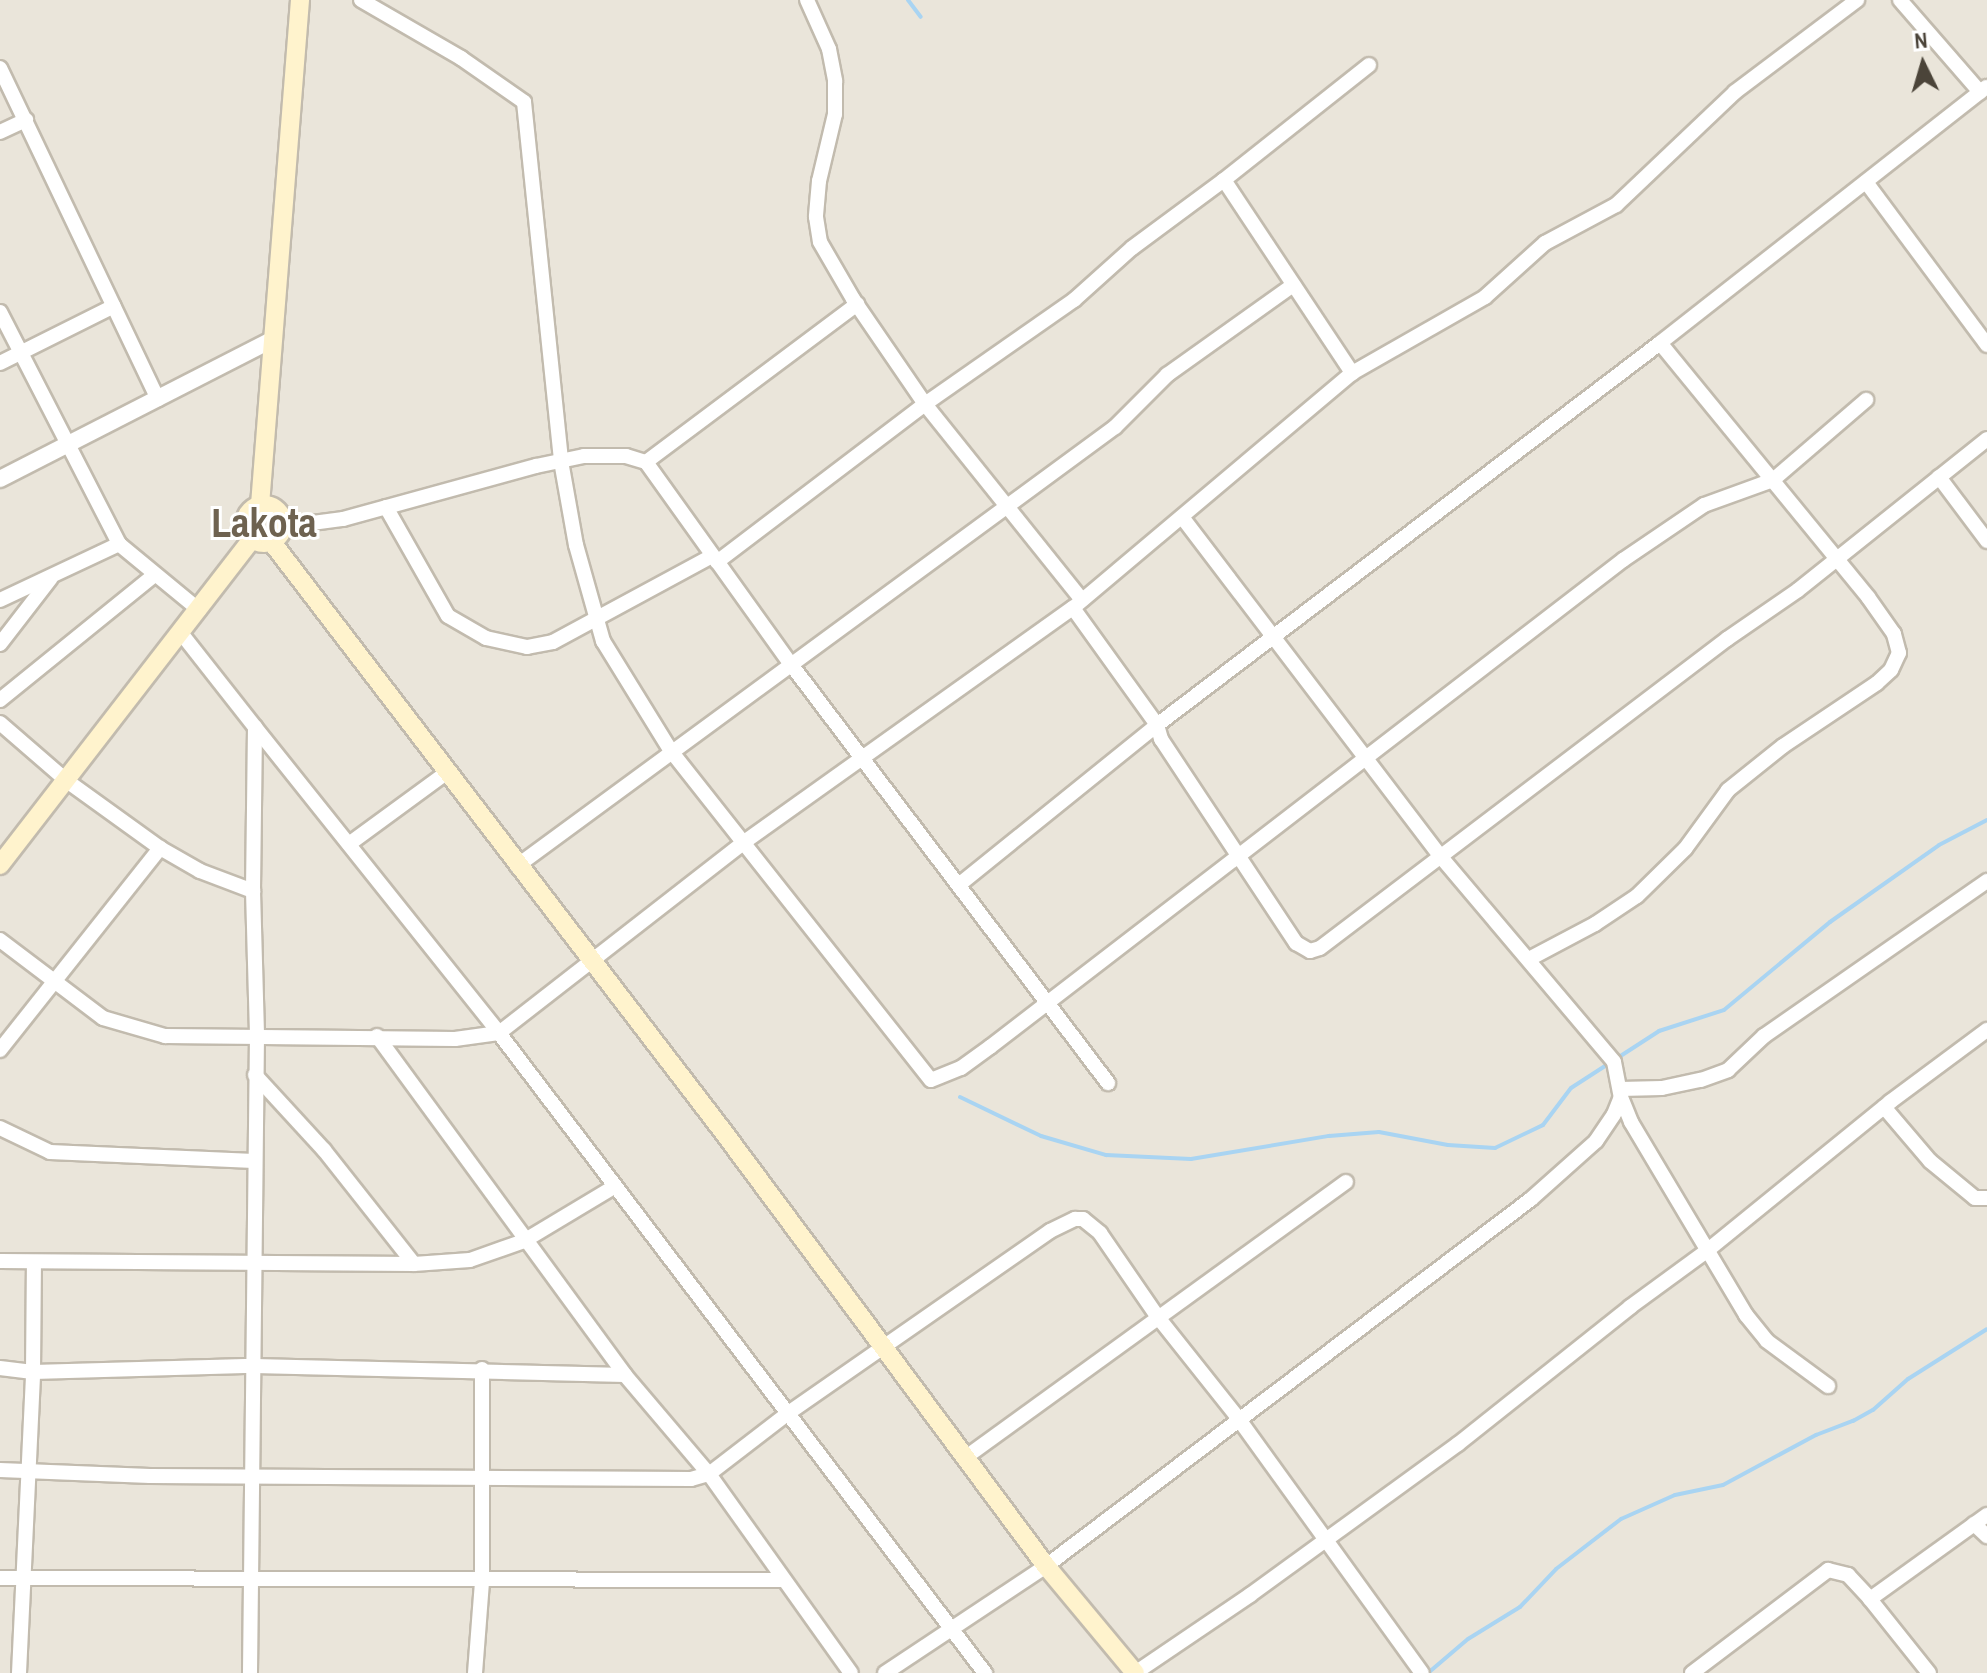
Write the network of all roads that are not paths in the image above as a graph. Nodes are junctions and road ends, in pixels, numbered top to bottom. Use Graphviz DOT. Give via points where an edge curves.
graph roads {
  1 [pos="300,0"];
  2 [pos="361,0"];
  3 [pos="807,0"];
  4 [pos="1857,0"];
  5 [pos="1900,0"];
  6 [pos="1369,65"];
  7 [pos="0,68"];
  8 [pos="1983,89"];
  9 [pos="26,120"];
  10 [pos="0,132"];
  11 [pos="1224,180"];
  12 [pos="1866,182"];
  13 [pos="1293,285"];
  14 [pos="857,304"];
  15 [pos="114,306"];
  16 [pos="0,312"];
  17 [pos="272,340"];
  18 [pos="1660,343"];
  19 [pos="1987,345"];
  20 [pos="21,353"];
  21 [pos="0,363"];
  22 [pos="1352,373"];
  23 [pos="158,399"];
  24 [pos="1866,400"];
  25 [pos="925,404"];
  26 [pos="1987,439"];
  27 [pos="67,446"];
  28 [pos="561,461"];
  29 [pos="646,462"];
  30 [pos="1939,477"];
  31 [pos="0,479"];
  32 [pos="1773,480"];
  33 [pos="260,505"];
  34 [pos="386,507"];
  35 [pos="1007,508"];
  36 [pos="1182,517"];
  37 [pos="269,536"];
  38 [pos="1987,541"];
  39 [pos="119,544"];
  40 [pos="1837,558"];
  41 [pos="714,559"];
  42 [pos="53,575"];
  43 [pos="153,576"];
  44 [pos="0,600"];
  45 [pos="1078,604"];
  46 [pos="199,610"];
  47 [pos="594,620"];
  48 [pos="181,633"];
  49 [pos="1271,637"];
  50 [pos="0,644"];
  51 [pos="790,663"];
  52 [pos="0,700"];
  53 [pos="0,723"];
  54 [pos="1157,725"];
  55 [pos="255,727"];
  56 [pos="671,751"];
  57 [pos="861,757"];
  58 [pos="1364,757"];
  59 [pos="446,773"];
  60 [pos="67,781"];
  61 [pos="743,843"];
  62 [pos="349,844"];
  63 [pos="160,848"];
  64 [pos="1441,857"];
  65 [pos="1240,859"];
  66 [pos="0,865"];
  67 [pos="517,866"];
  68 [pos="1987,881"];
  69 [pos="960,884"];
  70 [pos="253,891"];
  71 [pos="0,940"];
  72 [pos="1529,959"];
  73 [pos="593,963"];
  74 [pos="52,983"];
  75 [pos="1048,1000"];
  76 [pos="1987,1030"];
  77 [pos="499,1033"];
  78 [pos="257,1035"];
  79 [pos="377,1036"];
  80 [pos="0,1050"];
  81 [pos="255,1075"];
  82 [pos="1108,1083"];
  83 [pos="1620,1093"];
  84 [pos="1884,1107"];
  85 [pos="0,1128"];
  86 [pos="254,1161"];
  87 [pos="1346,1182"];
  88 [pos="614,1187"];
  89 [pos="1987,1198"];
  90 [pos="524,1241"];
  91 [pos="1708,1250"];
  92 [pos="0,1261"];
  93 [pos="34,1264"];
  94 [pos="253,1264"];
  95 [pos="414,1264"];
  96 [pos="1157,1316"];
  97 [pos="884,1346"];
  98 [pos="254,1366"];
  99 [pos="0,1368"];
  100 [pos="482,1369"];
  101 [pos="33,1372"];
  102 [pos="625,1375"];
  103 [pos="1828,1386"];
  104 [pos="787,1414"];
  105 [pos="1238,1418"];
  106 [pos="966,1457"];
  107 [pos="0,1470"];
  108 [pos="29,1472"];
  109 [pos="709,1474"];
  110 [pos="250,1475"];
  111 [pos="482,1476"];
  112 [pos="1987,1515"];
  113 [pos="1974,1524"];
  114 [pos="1987,1536"];
  115 [pos="1324,1540"];
  116 [pos="1046,1566"];
  117 [pos="251,1577"];
  118 [pos="0,1578"];
  119 [pos="24,1580"];
  120 [pos="783,1580"];
  121 [pos="482,1582"];
  122 [pos="1870,1599"];
  123 [pos="951,1629"];
  124 [pos="19,1673"];
  125 [pos="250,1673"];
  126 [pos="475,1673"];
  127 [pos="851,1673"];
  128 [pos="885,1673"];
  129 [pos="985,1673"];
  130 [pos="1135,1673"];
  131 [pos="1422,1673"];
  132 [pos="1692,1673"];
  133 [pos="1929,1673"];
  1 -- 17 [label="main road"];
  2 -- 28 [label="street" via="524,102"];
  3 -- 14 [label="street" via="829,49 835,81 835,114 819,181 820,242"];
  4 -- 22 [label="street" via="1735,92 1616,205 1553,237 1485,297"];
  5 -- 8 [label="street"];
  6 -- 11 [label="street"];
  7 -- 9 [label="street"];
  8 -- 12 [label="street"];
  9 -- 10 [label="street"];
  9 -- 15 [label="street"];
  11 -- 13 [label="street"];
  11 -- 25 [label="street" via="1132,248 1066,306"];
  12 -- 18 [label="street"];
  12 -- 19 [label="street"];
  13 -- 22 [label="street"];
  13 -- 35 [label="street" via="1167,375 1115,427"];
  14 -- 25 [label="street"];
  14 -- 29 [label="street"];
  15 -- 20 [label="street"];
  15 -- 23 [label="street"];
  16 -- 20 [label="street"];
  17 -- 23 [label="street"];
  17 -- 33 [label="main road"];
  18 -- 32 [label="street"];
  18 -- 49 [label="street"];
  20 -- 21 [label="street"];
  20 -- 27 [label="street"];
  22 -- 36 [label="street"];
  23 -- 27 [label="street"];
  24 -- 32 [label="street"];
  25 -- 35 [label="street"];
  25 -- 41 [label="street"];
  26 -- 30 [label="street"];
  27 -- 31 [label="street"];
  27 -- 39 [label="street"];
  28 -- 29 [label="street" via="608,456"];
  28 -- 34 [label="street"];
  28 -- 47 [label="street"];
  29 -- 41 [label="street"];
  30 -- 38 [label="street"];
  30 -- 40 [label="street"];
  32 -- 40 [label="street"];
  32 -- 58 [label="street" via="1704,505 1653,538"];
  33 -- 37 [label="main road" via="276,509 282,517"];
  33 -- 37 [label="main road" via="250,510 246,530"];
  34 -- 37 [label="street"];
  34 -- 47 [label="street" via="448,616 465,628 527,647 553,642"];
  35 -- 45 [label="street"];
  35 -- 51 [label="street"];
  36 -- 45 [label="street"];
  36 -- 49 [label="street"];
  37 -- 46 [label="main road"];
  37 -- 59 [label="main road"];
  39 -- 42 [label="street"];
  39 -- 43 [label="street"];
  40 -- 64 [label="street"];
  40 -- 72 [label="street" via="1894,634 1899,653 1891,670 1728,790 1685,849 1637,896"];
  41 -- 47 [label="street"];
  41 -- 51 [label="street"];
  42 -- 44 [label="street"];
  42 -- 50 [label="street"];
  43 -- 46 [label="street"];
  43 -- 52 [label="street"];
  45 -- 54 [label="street"];
  45 -- 57 [label="street"];
  46 -- 48 [label="main road"];
  47 -- 56 [label="street"];
  48 -- 55 [label="street"];
  48 -- 60 [label="main road"];
  49 -- 54 [label="street"];
  49 -- 58 [label="street"];
  51 -- 56 [label="street"];
  51 -- 57 [label="street"];
  53 -- 60 [label="street"];
  54 -- 65 [label="street"];
  54 -- 69 [label="street"];
  55 -- 62 [label="street"];
  55 -- 70 [label="street"];
  56 -- 61 [label="street"];
  56 -- 67 [label="street"];
  57 -- 61 [label="street"];
  57 -- 69 [label="street"];
  58 -- 64 [label="street"];
  58 -- 65 [label="street"];
  59 -- 62 [label="street"];
  59 -- 67 [label="main road"];
  60 -- 63 [label="street"];
  60 -- 66 [label="main road"];
  61 -- 73 [label="street"];
  61 -- 75 [label="street" via="927,1079 961,1068"];
  62 -- 77 [label="street"];
  63 -- 70 [label="street" via="200,871"];
  63 -- 74 [label="street"];
  64 -- 65 [label="street" via="1310,951 1296,943"];
  64 -- 72 [label="street"];
  65 -- 75 [label="street"];
  67 -- 73 [label="main road"];
  68 -- 83 [label="street" via="1764,1036 1728,1070"];
  69 -- 75 [label="street"];
  70 -- 78 [label="street"];
  71 -- 74 [label="street"];
  72 -- 83 [label="street" via="1614,1062"];
  73 -- 77 [label="street"];
  73 -- 97 [label="main road"];
  74 -- 78 [label="street" via="103,1018 131,1029 165,1036"];
  74 -- 80 [label="street"];
  75 -- 82 [label="street"];
  76 -- 84 [label="street"];
  77 -- 79 [label="street" via="455,1039"];
  77 -- 88 [label="street"];
  78 -- 79 [label="street"];
  78 -- 81 [label="street"];
  79 -- 90 [label="street"];
  81 -- 86 [label="street"];
  81 -- 95 [label="street" via="324,1150"];
  83 -- 91 [label="street" via="1661,1177"];
  83 -- 105 [label="street" via="1614,1114 1596,1141 1531,1199"];
  84 -- 89 [label="street" via="1930,1161 1975,1198"];
  84 -- 91 [label="street"];
  85 -- 86 [label="street" via="50,1152"];
  86 -- 94 [label="street"];
  87 -- 96 [label="street"];
  88 -- 90 [label="street"];
  88 -- 104 [label="street"];
  90 -- 95 [label="street" via="470,1260"];
  90 -- 102 [label="street"];
  91 -- 103 [label="street" via="1767,1341"];
  91 -- 115 [label="street" via="1458,1444"];
  92 -- 93 [label="street"];
  93 -- 94 [label="street"];
  93 -- 101 [label="street"];
  94 -- 95 [label="street"];
  94 -- 98 [label="street"];
  96 -- 97 [label="street" via="1100,1233 1090,1222 1075,1219"];
  96 -- 105 [label="street"];
  96 -- 106 [label="street"];
  97 -- 104 [label="street"];
  97 -- 106 [label="main road"];
  98 -- 100 [label="street"];
  98 -- 101 [label="street"];
  98 -- 110 [label="street"];
  99 -- 101 [label="street"];
  100 -- 102 [label="street"];
  100 -- 111 [label="street"];
  101 -- 108 [label="street"];
  102 -- 109 [label="street"];
  104 -- 109 [label="street"];
  104 -- 123 [label="street"];
  105 -- 115 [label="street"];
  105 -- 116 [label="street"];
  106 -- 116 [label="main road"];
  107 -- 108 [label="street"];
  108 -- 110 [label="street"];
  108 -- 119 [label="street"];
  109 -- 111 [label="street" via="674,1481"];
  109 -- 120 [label="street"];
  110 -- 111 [label="street"];
  110 -- 117 [label="street"];
  111 -- 121 [label="street"];
  112 -- 113 [label="street"];
  113 -- 114 [label="street"];
  113 -- 122 [label="street"];
  115 -- 130 [label="street"];
  115 -- 131 [label="street"];
  116 -- 123 [label="street"];
  116 -- 130 [label="main road"];
  117 -- 119 [label="street"];
  117 -- 121 [label="street"];
  117 -- 125 [label="street"];
  118 -- 119 [label="street"];
  119 -- 124 [label="street"];
  120 -- 121 [label="street"];
  120 -- 127 [label="street"];
  121 -- 126 [label="street"];
  122 -- 132 [label="street" via="1848,1575 1828,1570"];
  122 -- 133 [label="street"];
  123 -- 128 [label="street"];
  123 -- 129 [label="street"];
}
